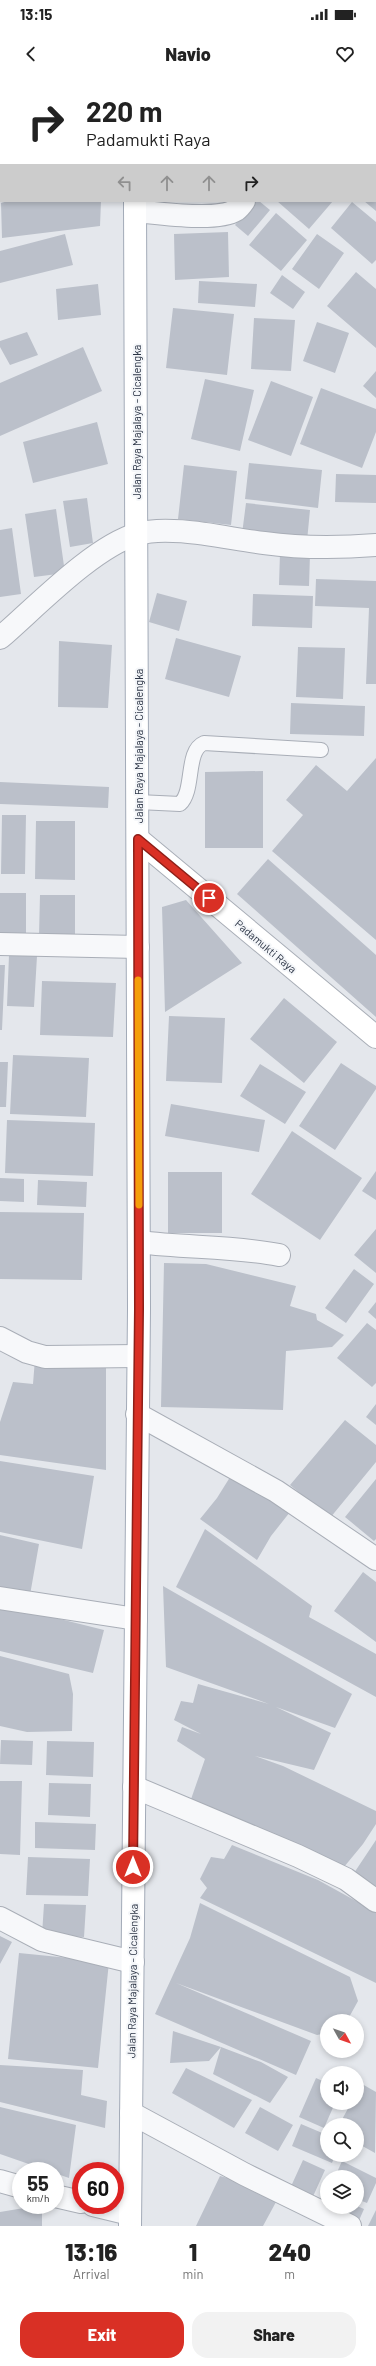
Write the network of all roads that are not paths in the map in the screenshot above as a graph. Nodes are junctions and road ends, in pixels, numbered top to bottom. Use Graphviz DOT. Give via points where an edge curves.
graph roads {
  1 [pos="243,202"];
  2 [pos="135,206"];
  3 [pos="138,534"];
  4 [pos="376,545"];
  5 [pos="0,638"];
  6 [pos="321,750"];
  7 [pos="138,802"];
  8 [pos="138,839"];
  9 [pos="0,944"];
  10 [pos="138,946"];
  11 [pos="376,1037"];
  12 [pos="139,1242"];
  13 [pos="279,1255"];
  14 [pos="0,1338"];
  15 [pos="138,1356"];
  16 [pos="138,1414"];
  17 [pos="376,1559"];
  18 [pos="0,1598"];
  19 [pos="136,1619"];
  20 [pos="134,1787"];
  21 [pos="376,1901"];
  22 [pos="0,1918"];
  23 [pos="133,1962"];
  24 [pos="131,2113"];
  25 [pos="0,2181"];
  26 [pos="12,2185"];
  27 [pos="115,2214"];
  28 [pos="130,2220"];
  29 [pos="350,2226"];
  1 -- 2 [label="street" via="236,210 202,216"];
  2 -- 3 [label="main road, Jalan Raya Majalaya - Cicalengka"];
  3 -- 4 [label="street" via="181,531 266,543 336,548"];
  3 -- 5 [label="street" via="96,554"];
  3 -- 7 [label="main road, Jalan Raya Majalaya - Cicalengka"];
  6 -- 7 [label="lane" via="204,743 197,749 186,796 180,804"];
  7 -- 8 [label="main road, Jalan Raya Majalaya - Cicalengka"];
  8 -- 10 [label="main road, Jalan Raya Majalaya - Cicalengka"];
  8 -- 11 [label="main road, Padamukti Raya"];
  9 -- 10 [label="street"];
  10 -- 12 [label="main road, Jalan Raya Majalaya - Cicalengka"];
  12 -- 13 [label="street" via="174,1246 245,1248"];
  12 -- 15 [label="main road, Jalan Raya Majalaya - Cicalengka"];
  14 -- 15 [label="street" via="27,1352 45,1357"];
  15 -- 16 [label="main road, Jalan Raya Majalaya - Cicalengka"];
  16 -- 17 [label="street" via="276,1491"];
  16 -- 19 [label="main road, Jalan Raya Majalaya - Cicalengka"];
  18 -- 19 [label="street"];
  19 -- 20 [label="main road, Jalan Raya Majalaya - Cicalengka"];
  20 -- 21 [label="street" via="298,1856 346,1879"];
  20 -- 23 [label="main road, Jalan Raya Majalaya - Cicalengka"];
  22 -- 23 [label="street" via="42,1940"];
  23 -- 24 [label="main road, Jalan Raya Majalaya - Cicalengka"];
  24 -- 28 [label="main road, Jalan Raya Majalaya - Cicalengka"];
  24 -- 29 [label="street" via="244,2174"];
  25 -- 26 [label="street"];
  27 -- 28 [label="street"];
}
